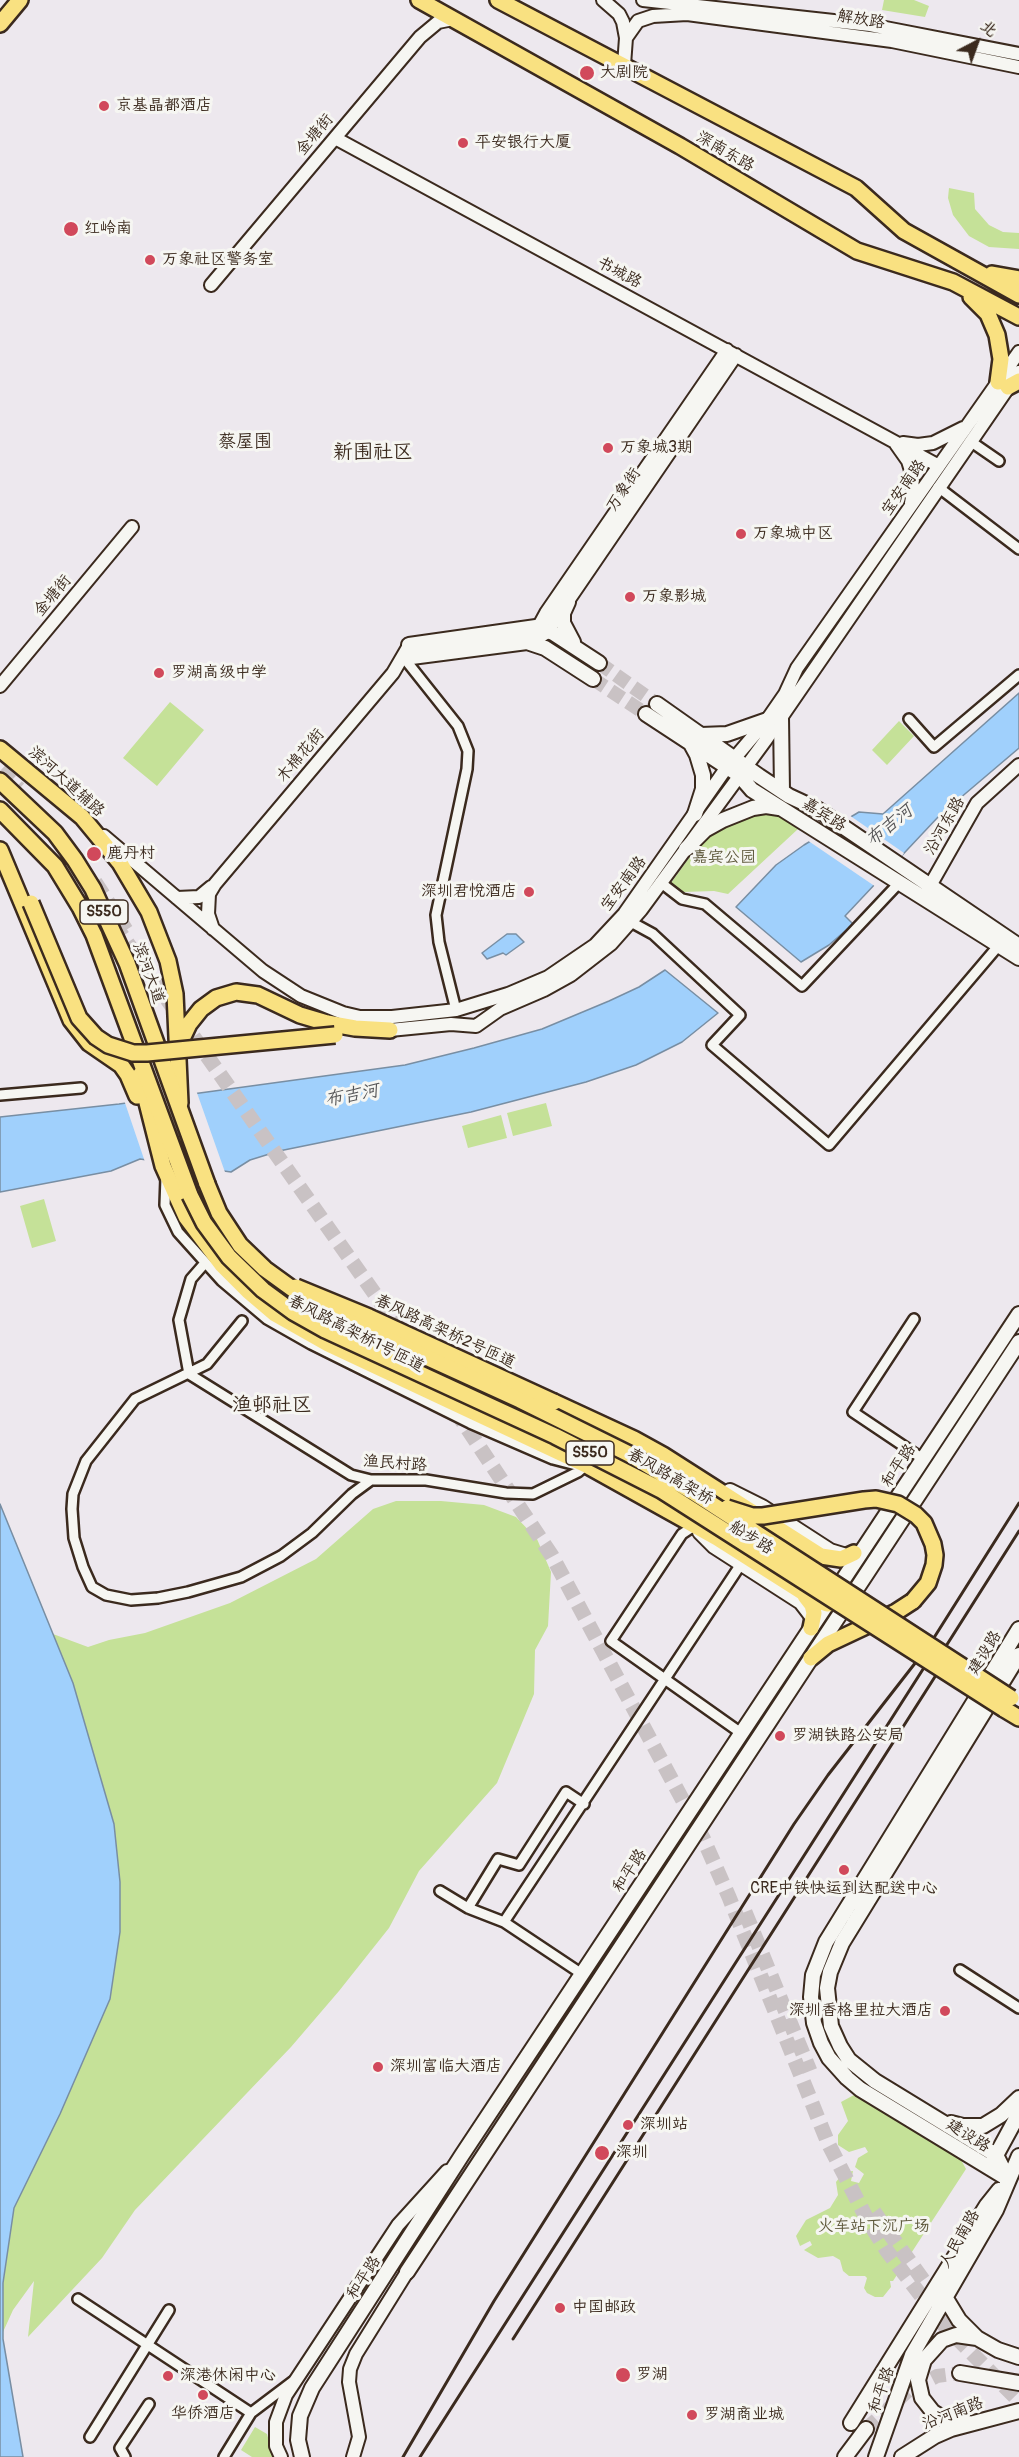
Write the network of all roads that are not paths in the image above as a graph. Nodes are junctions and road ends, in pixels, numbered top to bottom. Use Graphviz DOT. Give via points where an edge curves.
graph roads {
  1 [pos="20,0"];
  2 [pos="419,0"];
  3 [pos="498,0"];
  4 [pos="603,0"];
  5 [pos="643,0"];
  6 [pos="453,19"];
  7 [pos="0,24"];
  8 [pos="626,38"];
  9 [pos="1019,54"];
  10 [pos="624,65"];
  11 [pos="1019,67"];
  12 [pos="335,138"];
  13 [pos="976,270"];
  14 [pos="1019,279"];
  15 [pos="953,282"];
  16 [pos="211,285"];
  17 [pos="1019,295"];
  18 [pos="1019,317"];
  19 [pos="731,352"];
  20 [pos="1019,352"];
  21 [pos="1019,372"];
  22 [pos="1008,383"];
  23 [pos="968,425"];
  24 [pos="888,438"];
  25 [pos="970,441"];
  26 [pos="999,461"];
  27 [pos="939,466"];
  28 [pos="938,487"];
  29 [pos="909,510"];
  30 [pos="132,527"];
  31 [pos="1019,549"];
  32 [pos="568,602"];
  33 [pos="536,636"];
  34 [pos="406,652"];
  35 [pos="586,654"];
  36 [pos="599,663"];
  37 [pos="1019,675"];
  38 [pos="593,679"];
  39 [pos="0,686"];
  40 [pos="657,704"];
  41 [pos="646,714"];
  42 [pos="774,718"];
  43 [pos="909,719"];
  44 [pos="695,739"];
  45 [pos="0,749"];
  46 [pos="1019,765"];
  47 [pos="737,767"];
  48 [pos="0,781"];
  49 [pos="782,791"];
  50 [pos="782,808"];
  51 [pos="0,810"];
  52 [pos="695,814"];
  53 [pos="82,818"];
  54 [pos="0,840"];
  55 [pos="686,849"];
  56 [pos="0,850"];
  57 [pos="893,879"];
  58 [pos="660,882"];
  59 [pos="215,884"];
  60 [pos="931,884"];
  61 [pos="177,898"];
  62 [pos="631,922"];
  63 [pos="213,929"];
  64 [pos="999,945"];
  65 [pos="1019,946"];
  66 [pos="1019,958"];
  67 [pos="456,1010"];
  68 [pos="390,1030"];
  69 [pos="171,1070"];
  70 [pos="138,1074"];
  71 [pos="81,1088"];
  72 [pos="0,1095"];
  73 [pos="199,1247"];
  74 [pos="205,1263"];
  75 [pos="266,1269"];
  76 [pos="1019,1314"];
  77 [pos="914,1319"];
  78 [pos="242,1321"];
  79 [pos="1019,1342"];
  80 [pos="189,1374"];
  81 [pos="610,1428"];
  82 [pos="923,1459"];
  83 [pos="586,1465"];
  84 [pos="680,1466"];
  85 [pos="371,1480"];
  86 [pos="693,1492"];
  87 [pos="740,1504"];
  88 [pos="694,1527"];
  89 [pos="717,1538"];
  90 [pos="870,1538"];
  91 [pos="803,1546"];
  92 [pos="854,1553"];
  93 [pos="741,1564"];
  94 [pos="780,1578"];
  95 [pos="801,1592"];
  96 [pos="850,1599"];
  97 [pos="827,1604"];
  98 [pos="811,1628"];
  99 [pos="1019,1629"];
  100 [pos="1019,1655"];
  101 [pos="811,1658"];
  102 [pos="665,1680"];
  103 [pos="1019,1702"];
  104 [pos="1019,1718"];
  105 [pos="741,1733"];
  106 [pos="584,1804"];
  107 [pos="440,1891"];
  108 [pos="468,1908"];
  109 [pos="504,1922"];
  110 [pos="960,1970"];
  111 [pos="582,1974"];
  112 [pos="1019,2008"];
  113 [pos="1019,2098"];
  114 [pos="1019,2113"];
  115 [pos="935,2118"];
  116 [pos="462,2155"];
  117 [pos="996,2155"];
  118 [pos="1019,2156"];
  119 [pos="989,2169"];
  120 [pos="1008,2179"];
  121 [pos="407,2271"];
  122 [pos="945,2297"];
  123 [pos="78,2299"];
  124 [pos="170,2310"];
  125 [pos="922,2335"];
  126 [pos="977,2338"];
  127 [pos="147,2343"];
  128 [pos="1019,2357"];
  129 [pos="1019,2376"];
  130 [pos="297,2378"];
  131 [pos="1019,2383"];
  132 [pos="149,2404"];
  133 [pos="1019,2410"];
  134 [pos="251,2413"];
  135 [pos="850,2423"];
  136 [pos="968,2423"];
  137 [pos="866,2429"];
  138 [pos="90,2437"];
  139 [pos="876,2456"];
  140 [pos="125,2457"];
  141 [pos="224,2457"];
  142 [pos="281,2457"];
  143 [pos="302,2457"];
  144 [pos="353,2457"];
  145 [pos="845,2457"];
  146 [pos="902,2457"];
  1 -- 7 [label="main road"];
  2 -- 6 [label="main road, 深南东路"];
  3 -- 10 [label="main road, 深南东路"];
  4 -- 8 [label="street" via="619,14"];
  5 -- 9 [label="street, 解放路" via="870,25"];
  6 -- 12 [label="street, 金塘街" via="438,22 425,31"];
  6 -- 15 [label="main road, 深南东路" via="857,251"];
  8 -- 10 [label="street"];
  8 -- 11 [label="street, 解放路" via="633,26 645,18 687,14 892,41"];
  10 -- 13 [label="main road, 深南东路" via="856,188 904,231"];
  12 -- 16 [label="street, 金塘街"];
  12 -- 19 [label="street, 书城路"];
  13 -- 14 [label="main road"];
  13 -- 17 [label="main road, 深南东路"];
  15 -- 18 [label="main road, 深南东路"];
  15 -- 22 [label="main road" via="983,309 995,327"];
  19 -- 24 [label="street, 书城路"];
  19 -- 32 [label="street, 万象街"];
  19 -- 33 [label="street, 万象街"];
  20 -- 22 [label="street, 宝安南路"];
  21 -- 22 [label="street, 宝安南路"];
  22 -- 23 [label="street, 宝安南路"];
  22 -- 25 [label="street, 宝安南路"];
  23 -- 24 [label="street, 书城路" via="925,444 910,445"];
  23 -- 27 [label="street, 宝安南路"];
  24 -- 27 [label="street, 书城路"];
  24 -- 29 [label="street, 书城路" via="904,455 912,474"];
  25 -- 26 [label="street"];
  25 -- 28 [label="street, 宝安南路"];
  27 -- 29 [label="street, 宝安南路"];
  28 -- 31 [label="street"];
  28 -- 42 [label="street, 宝安南路"];
  29 -- 42 [label="street, 宝安南路" via="797,668"];
  30 -- 39 [label="street, 金塘街"];
  32 -- 33 [label="street, 万象街"];
  32 -- 35 [label="main road" via="563,616 565,628"];
  33 -- 34 [label="main road"];
  33 -- 34 [label="main road" via="523,627"];
  33 -- 35 [label="main road"];
  33 -- 38 [label="main road"];
  34 -- 59 [label="street, 木棉花街"];
  34 -- 67 [label="street" via="458,726 468,751 436,915"];
  35 -- 36 [label="main road"];
  37 -- 43 [label="street" via="934,747"];
  40 -- 44 [label="main road, 嘉宾路"];
  41 -- 44 [label="main road, 嘉宾路"];
  42 -- 44 [label="main road" via="727,734"];
  42 -- 47 [label="street, 宝安南路"];
  42 -- 49 [label="main road"];
  44 -- 47 [label="main road, 嘉宾路"];
  44 -- 52 [label="main road" via="703,775"];
  45 -- 53 [label="main road, 滨河大道辅路"];
  46 -- 60 [label="street, 沿河东路" via="977,803"];
  47 -- 49 [label="main road, 嘉宾路"];
  47 -- 50 [label="main road, 嘉宾路" via="752,790"];
  47 -- 52 [label="street, 宝安南路"];
  47 -- 55 [label="street, 宝安南路"];
  48 -- 69 [label="main road, 滨河大道 / S550" via="55,833 93,889"];
  49 -- 60 [label="main road, 嘉宾路" via="817,809"];
  50 -- 55 [label="main road" via="758,807 723,820"];
  50 -- 57 [label="main road, 嘉宾路"];
  51 -- 70 [label="main road, S550" via="39,848 68,884 93,935 130,1032"];
  52 -- 67 [label="street, 宝安南路" via="624,914 595,945 528,986"];
  53 -- 61 [label="street, 宝安南路"];
  53 -- 69 [label="main road, 滨河大道辅路" via="120,863 160,938 175,994"];
  54 -- 68 [label="main road, bridge" via="12,857 79,1017 108,1046 147,1053"];
  55 -- 58 [label="street, 宝安南路"];
  56 -- 70 [label="main road" via="75,1028 89,1043"];
  57 -- 58 [label="street" via="802,986 705,904 682,899"];
  57 -- 64 [label="main road, 嘉宾路"];
  58 -- 62 [label="street, 宝安南路"];
  59 -- 61 [label="street, 木棉花街" via="199,897"];
  59 -- 63 [label="street, 木棉花街" via="209,894 208,914"];
  60 -- 65 [label="main road, 嘉宾路"];
  61 -- 63 [label="street, 宝安南路"];
  62 -- 64 [label="street" via="653,933 740,1015 712,1045 829,1145"];
  62 -- 68 [label="street, 宝安南路" via="583,967 500,1009 476,1026 450,1024"];
  63 -- 67 [label="street, 宝安南路" via="281,984 343,1013 392,1017"];
  64 -- 66 [label="main road, 嘉宾路"];
  68 -- 69 [label="main road" via="327,1023 258,995 229,993 206,1004 189,1024"];
  69 -- 75 [label="main road, 春风路高架桥 / S550, bridge" via="182,1115 228,1229"];
  70 -- 73 [label="main road, 春风路高架桥1号匝道" via="165,1170"];
  70 -- 104 [label="main road, 春风路高架桥 / S550, bridge" via="204,1223 230,1257 263,1290 293,1312 661,1490"];
  71 -- 72 [label="street"];
  73 -- 74 [label="street"];
  73 -- 83 [label="main road, 春风路高架桥1号匝道" via="288,1322"];
  74 -- 80 [label="street" via="191,1279 179,1320"];
  74 -- 83 [label="street" via="242,1300 293,1335 510,1441 560,1462"];
  75 -- 81 [label="main road, 春风路高架桥2号匝道, bridge" via="302,1290"];
  75 -- 86 [label="main road, 春风路高架桥 / S550, bridge" via="327,1311 585,1431"];
  76 -- 82 [label="main road, 和平路"];
  77 -- 82 [label="street" via="853,1412"];
  78 -- 80 [label="street" via="207,1364"];
  79 -- 96 [label="main road, 和平路"];
  80 -- 85 [label="street, 渔民村路" via="340,1470"];
  80 -- 85 [label="street" via="135,1399 86,1461 73,1494 72,1509 74,1538 92,1587 106,1595 131,1600 188,1592 241,1578 282,1556"];
  81 -- 83 [label="street, 渔民村路"];
  81 -- 84 [label="main road, 船步路"];
  82 -- 90 [label="main road, 和平路"];
  83 -- 85 [label="street, 渔民村路" via="566,1480 524,1495 426,1480"];
  83 -- 88 [label="main road, 船步路"];
  84 -- 87 [label="main road, 船步路"];
  84 -- 92 [label="main road, 船步路" via="762,1507 835,1554"];
  86 -- 101 [label="main road, bridge" via="752,1516 882,1500 898,1504 924,1523 935,1555 928,1582 913,1601 828,1644"];
  86 -- 103 [label="main road, 春风路高架桥 / S550, bridge"];
  87 -- 89 [label="main road" via="724,1504 712,1513 710,1528"];
  87 -- 91 [label="main road, 船步路"];
  88 -- 89 [label="main road, 船步路"];
  88 -- 93 [label="main road"];
  88 -- 102 [label="street" via="682,1534 611,1641"];
  89 -- 94 [label="main road, 船步路"];
  90 -- 92 [label="main road"];
  90 -- 97 [label="main road, 和平路"];
  91 -- 92 [label="main road, 船步路" via="834,1560"];
  91 -- 94 [label="main road" via="812,1561 809,1573 799,1581"];
  93 -- 98 [label="main road" via="805,1605 811,1616"];
  93 -- 102 [label="street"];
  94 -- 95 [label="main road, 船步路"];
  95 -- 97 [label="main road, 船步路"];
  95 -- 98 [label="main road" via="812,1605"];
  96 -- 97 [label="main road"];
  96 -- 101 [label="main road, 和平路"];
  97 -- 98 [label="main road, 和平路"];
  98 -- 105 [label="main road, 和平路"];
  99 -- 119 [label="main road, 建设路" via="826,1942 813,1975 811,1997 820,2043 847,2078"];
  100 -- 115 [label="main road, 建设路" via="842,1943 830,1972 827,1989 831,2026 849,2060"];
  101 -- 121 [label="main road, 和平路"];
  102 -- 105 [label="street"];
  102 -- 106 [label="street"];
  105 -- 111 [label="main road, 和平路"];
  106 -- 108 [label="street" via="566,1792 519,1865 498,1859"];
  106 -- 109 [label="street"];
  107 -- 108 [label="street"];
  108 -- 109 [label="street"];
  109 -- 111 [label="street"];
  110 -- 112 [label="street"];
  111 -- 116 [label="main road, 和平路"];
  113 -- 115 [label="main road" via="983,2126 963,2126"];
  114 -- 117 [label="main road"];
  115 -- 117 [label="main road, 建设路"];
  116 -- 130 [label="street" via="398,2225"];
  116 -- 143 [label="main road, 和平路" via="312,2388 300,2416 298,2440"];
  117 -- 119 [label="main road"];
  117 -- 120 [label="main road, 建设路"];
  118 -- 120 [label="main road, 人民南路"];
  119 -- 120 [label="main road, 建设路"];
  120 -- 122 [label="main road, 人民南路" via="996,2210"];
  120 -- 135 [label="main road" via="987,2205"];
  121 -- 144 [label="street" via="350,2369 359,2437"];
  122 -- 125 [label="main road, 人民南路"];
  122 -- 126 [label="main road" via="959,2320"];
  123 -- 127 [label="street"];
  124 -- 127 [label="street"];
  125 -- 139 [label="main road, 和平路"];
  126 -- 128 [label="main road"];
  126 -- 136 [label="main road" via="956,2335 942,2340 924,2360 918,2380 922,2398 933,2412 946,2420"];
  127 -- 134 [label="street"];
  127 -- 138 [label="street"];
  129 -- 131 [label="main road, 沿河南路" via="960,2373"];
  130 -- 134 [label="street"];
  130 -- 142 [label="street" via="276,2418 276,2446"];
  132 -- 140 [label="street" via="120,2448"];
  133 -- 136 [label="main road, 沿河南路"];
  134 -- 141 [label="street"];
  136 -- 146 [label="main road, 沿河南路" via="935,2436"];
  137 -- 145 [label="main road"];
}
